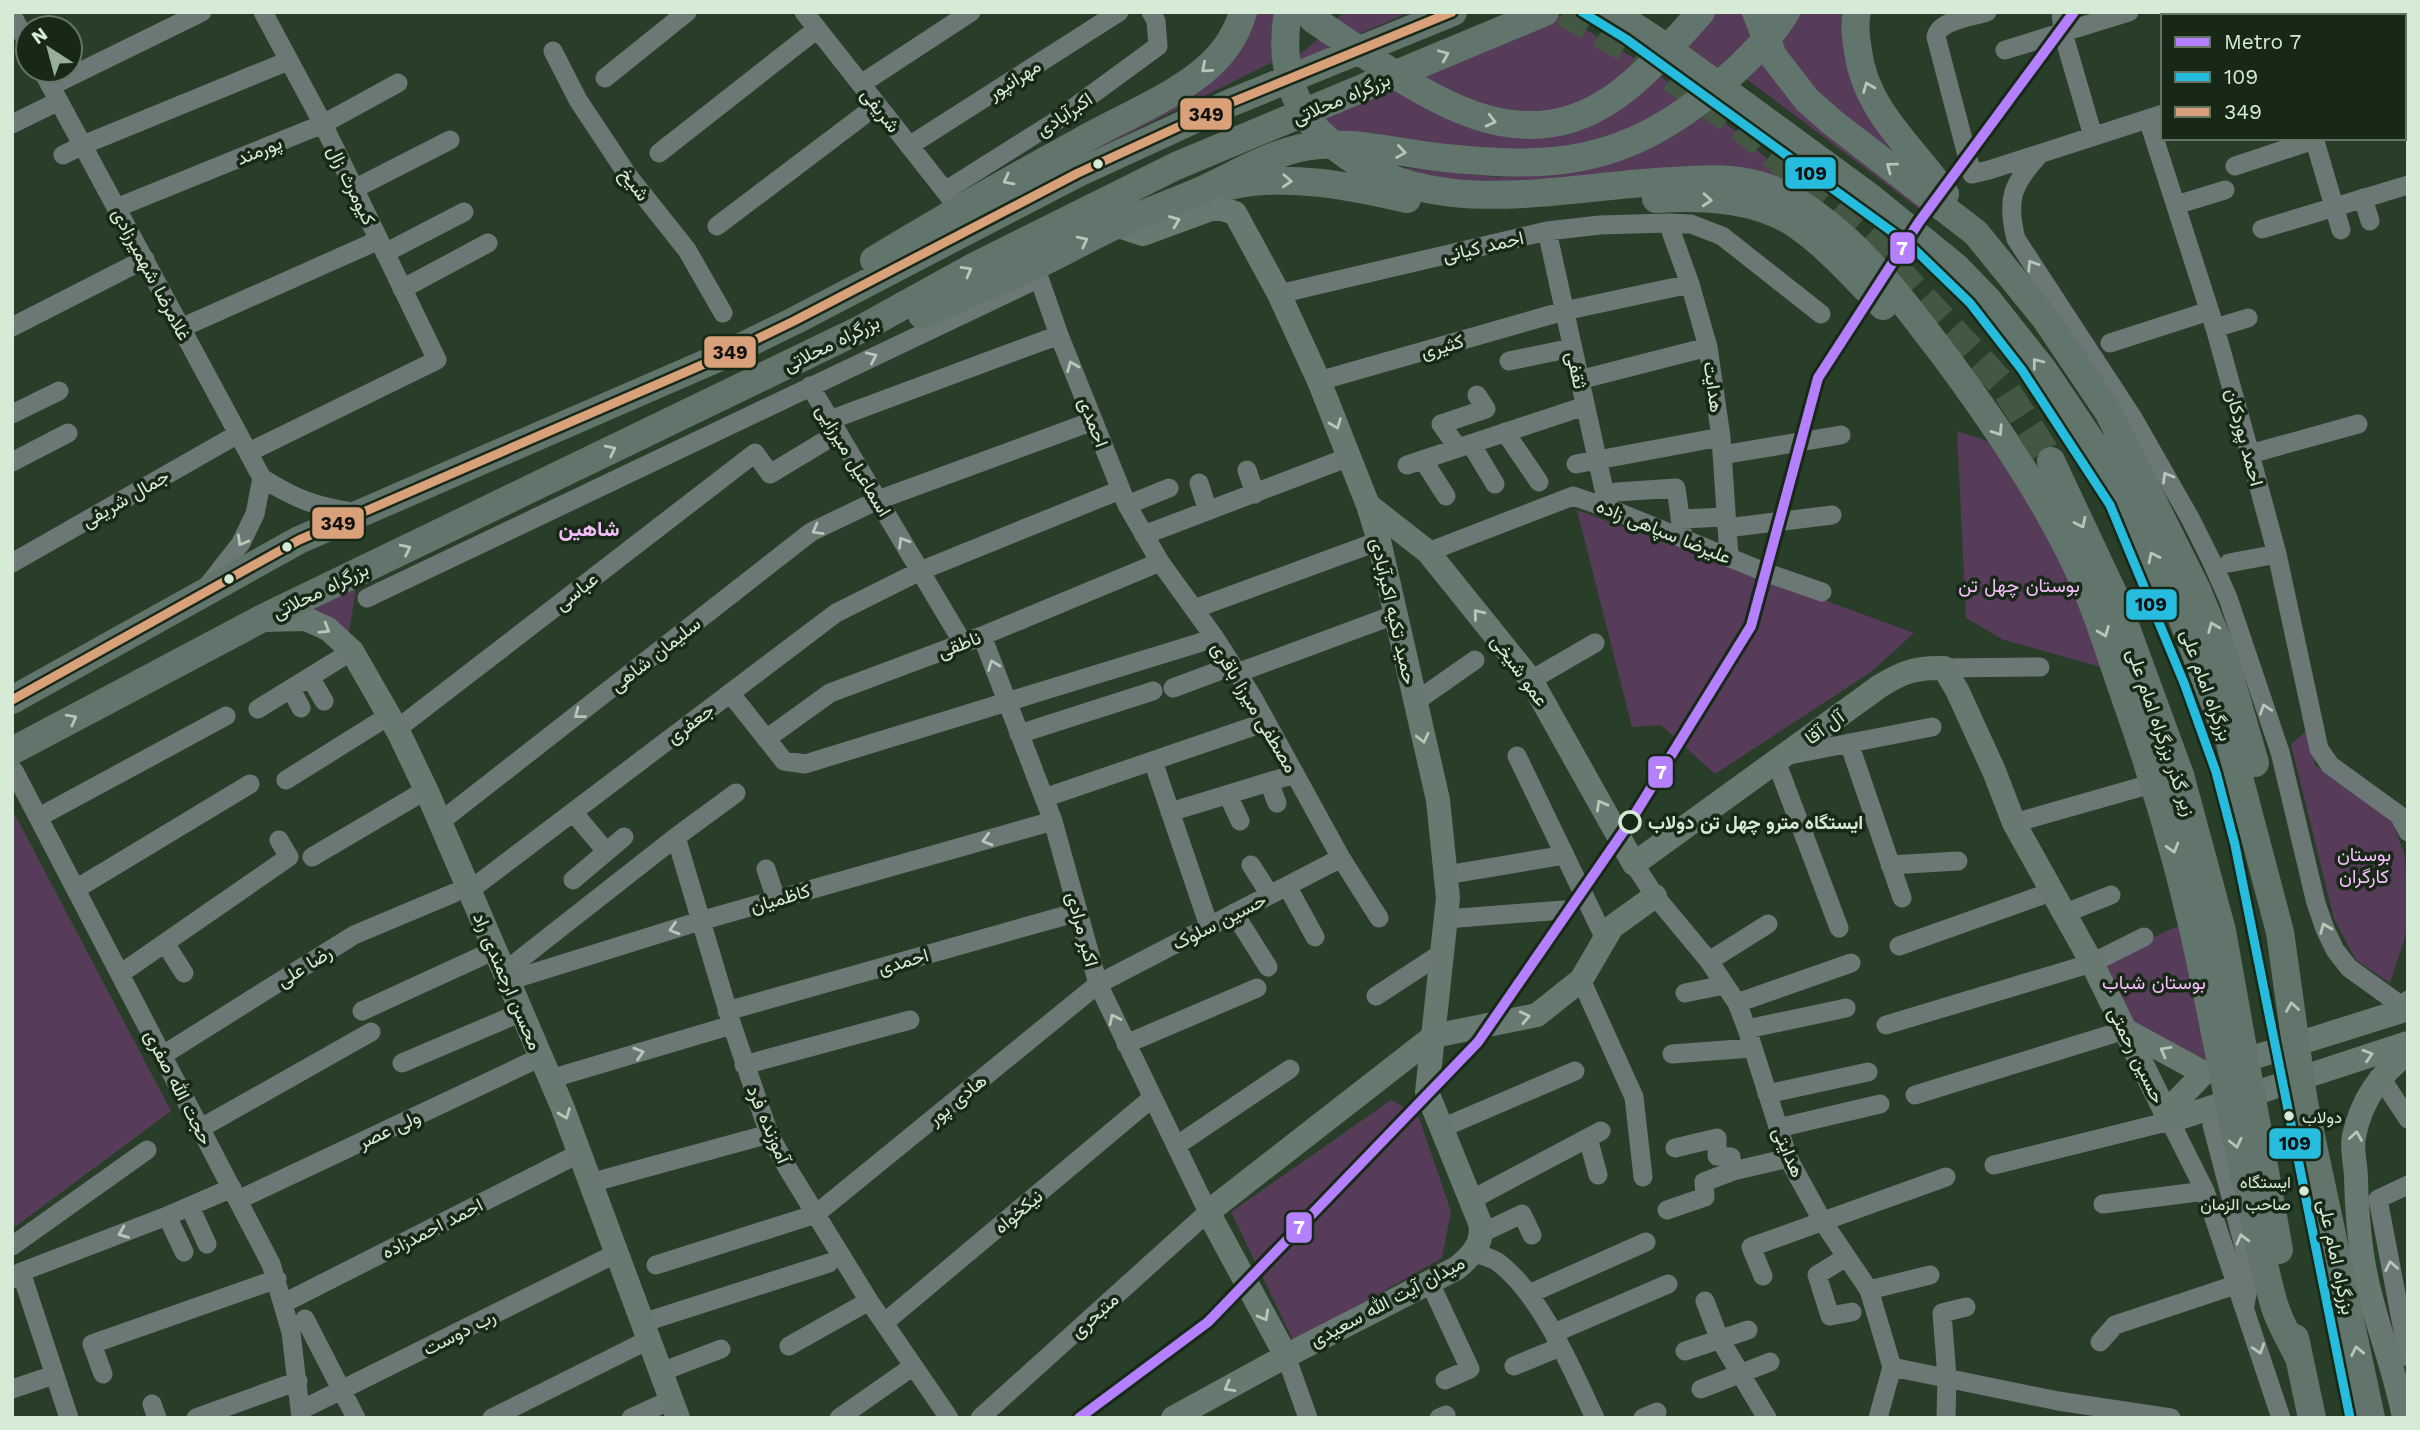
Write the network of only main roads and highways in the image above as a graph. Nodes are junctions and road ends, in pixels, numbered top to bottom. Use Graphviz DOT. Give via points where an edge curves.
graph roads {
  1 [pos="1243,12"];
  2 [pos="1288,12"];
  3 [pos="1307,12"];
  4 [pos="1335,12"];
  5 [pos="1453,12"];
  6 [pos="1545,12"];
  7 [pos="1612,12"];
  8 [pos="1700,12"];
  9 [pos="1756,12"];
  10 [pos="1786,12"];
  11 [pos="1857,12"];
  12 [pos="1243,98"];
  13 [pos="1196,193"];
  14 [pos="1965,223"];
  15 [pos="1116,225"];
  16 [pos="794,321"];
  17 [pos="861,329"];
  18 [pos="1962,379"];
  19 [pos="2051,461"];
  20 [pos="1368,505"];
  21 [pos="259,620"];
  22 [pos="1944,668"];
  23 [pos="12,700"];
  24 [pos="13,761"];
  25 [pos="1634,864"];
  26 [pos="1655,895"];
  27 [pos="2280,932"];
  28 [pos="2407,1005"];
  29 [pos="2125,1030"];
  30 [pos="1434,1036"];
  31 [pos="2408,1043"];
  32 [pos="2408,1053"];
  33 [pos="2208,1072"];
  34 [pos="2168,1117"];
  35 [pos="1286,1356"];
  36 [pos="2298,1356"];
  37 [pos="675,1409"];
  38 [pos="1173,1418"];
  39 [pos="2312,1418"];
  40 [pos="2371,1418"];
  41 [pos="2404,1418"];
  1 -- 16 [label="highway, one-way" via="1224,51 1201,73 952,200"];
  2 -- 18 [label="highway" via="1285,40 1294,93 1315,128 1342,154 1378,173 1443,192 1474,195 1514,196 1645,182 1730,180 1758,184 1779,192 1850,243 1902,300"];
  3 -- 8 [label="highway, one-way" via="1441,102 1474,117 1528,126 1575,117 1611,99 1644,72"];
  4 -- 12 [label="highway"];
  5 -- 12 [label="highway, بزرگراه محلاتی"];
  17 -- 6 [label="highway, بزرگراه محلاتی, one-way" via="975,266 1165,172"];
  27 -- 7 [label="highway, بزرگراه امام علی, one-way" via="2230,743 2181,616 2114,475 2044,371 1956,267 1761,116"];
  14 -- 9 [label="highway, one-way" via="1807,100 1773,56"];
  13 -- 10 [label="highway, one-way" via="1264,161 1312,146 1349,145 1504,163 1578,159 1614,150 1694,107 1736,71"];
  14 -- 11 [label="highway, one-way" via="1870,94 1859,61"];
  12 -- 16 [label="highway, بزرگراه محلاتی" via="1068,178"];
  13 -- 15 [label="highway"];
  13 -- 18 [label="highway, one-way" via="1273,180 1379,192 1473,212 1675,198 1747,204 1801,228"];
  27 -- 14 [label="highway, one-way" via="2257,769 2224,656 2197,590 2109,413 2045,318"];
  17 -- 15 [label="highway, one-way" via="917,317 1042,269"];
  15 -- 20 [label="main road, حمید تکیه اکبرآبادی, one-way" via="1143,234 1211,209 1235,213 1320,381"];
  16 -- 23 [label="highway, بزرگراه محلاتی" via="299,540"];
  21 -- 17 [label="highway, بزرگراه محلاتی, one-way"];
  18 -- 36 [label="highway, one-way" via="2038,493 2078,570 2112,653 2189,902 2233,1129 2275,1308"];
  19 -- 36 [label="highway, زیر گذر بزرگراه امام علی, one-way" via="2114,595 2180,775 2222,931"];
  25 -- 20 [label="main road, عمو شیخی, one-way" via="1531,680 1428,552"];
  20 -- 30 [label="main road, حمید تکیه اکبرآبادی, one-way" via="1438,800 1448,898"];
  24 -- 21 [label="highway, بزرگراه محلاتی, one-way"];
  21 -- 37 [label="main road, محسن ارجمندی راد, one-way" via="306,619 328,629 352,651 393,722 440,822 462,892 546,1068"];
  22 -- 25 [label="main road, آل آقا" via="1904,671 1880,686"];
  22 -- 29 [label="main road, حسین رحمتی" via="2014,822"];
  30 -- 26 [label="main road, one-way" via="1537,1015 1581,980 1612,927"];
  40 -- 27 [label="highway, بزرگراه امام علی, one-way" via="2304,1104"];
  28 -- 33 [label="main road"];
  33 -- 29 [label="main road, one-way"];
  29 -- 34 [label="main road, حسین رحمتی"];
  30 -- 35 [label="main road, میدان آیت الله سعیدی" via="1427,1092 1471,1200 1478,1243 1457,1268"];
  30 -- 35 [label="main road, one-way" via="1208,1213"];
  34 -- 31 [label="main road, one-way"];
  41 -- 32 [label="main road, one-way" via="2372,1302 2357,1204 2353,1139 2371,1091"];
  33 -- 34 [label="main road"];
  35 -- 38 [label="main road, میدان آیت الله سعیدی, one-way"];
  36 -- 39 [label="highway"];
}
